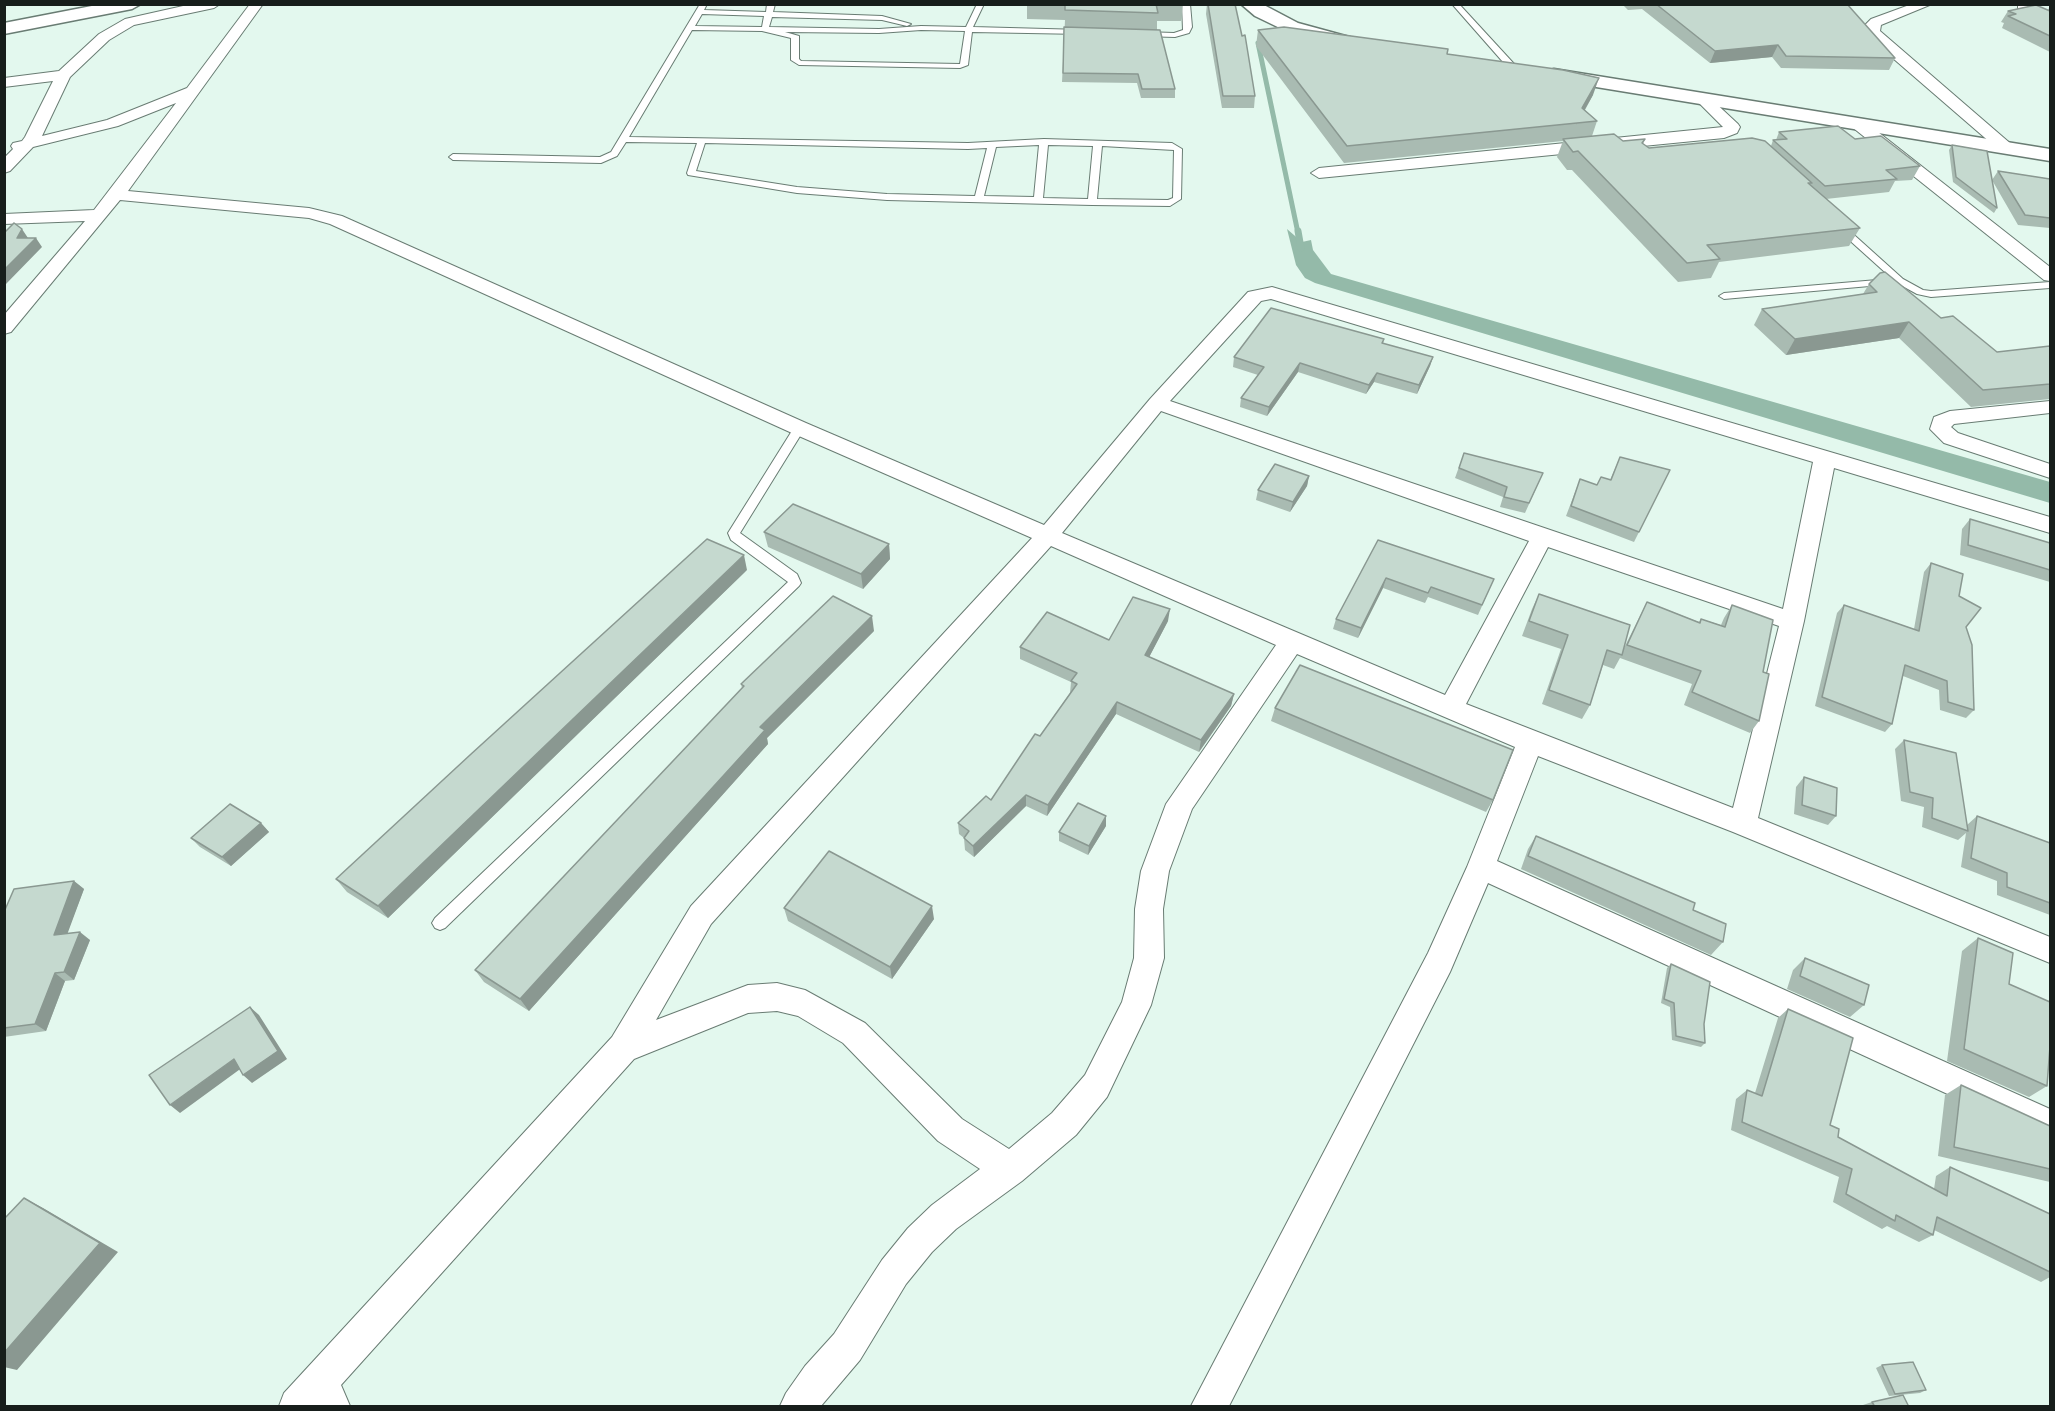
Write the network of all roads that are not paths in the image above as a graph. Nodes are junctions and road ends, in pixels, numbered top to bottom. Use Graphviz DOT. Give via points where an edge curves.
graph roads {
  1 [pos="132,4"];
  2 [pos="214,4"];
  3 [pos="257,4"];
  4 [pos="771,4"];
  5 [pos="981,4"];
  6 [pos="1186,4"];
  7 [pos="1250,4"];
  8 [pos="1455,4"];
  9 [pos="1926,4"];
  10 [pos="2029,4"];
  11 [pos="702,8"];
  12 [pos="2032,13"];
  13 [pos="767,15"];
  14 [pos="691,28"];
  15 [pos="921,28"];
  16 [pos="969,28"];
  17 [pos="4,29"];
  18 [pos="765,29"];
  19 [pos="1096,33"];
  20 [pos="1131,34"];
  21 [pos="1365,45"];
  22 [pos="1478,63"];
  23 [pos="1513,68"];
  24 [pos="63,75"];
  25 [pos="4,83"];
  26 [pos="192,92"];
  27 [pos="1704,100"];
  28 [pos="1858,124"];
  29 [pos="625,139"];
  30 [pos="702,141"];
  31 [pos="1044,142"];
  32 [pos="1098,143"];
  33 [pos="28,144"];
  34 [pos="992,145"];
  35 [pos="2005,147"];
  36 [pos="4,149"];
  37 [pos="2050,154"];
  38 [pos="453,157"];
  39 [pos="4,168"];
  40 [pos="1319,173"];
  41 [pos="117,195"];
  42 [pos="979,198"];
  43 [pos="1038,200"];
  44 [pos="1092,201"];
  45 [pos="100,215"];
  46 [pos="1830,218"];
  47 [pos="4,219"];
  48 [pos="2050,276"];
  49 [pos="1900,280"];
  50 [pos="2050,285"];
  51 [pos="1724,296"];
  52 [pos="4,328"];
  53 [pos="1157,403"];
  54 [pos="2050,407"];
  55 [pos="799,428"];
  56 [pos="1825,457"];
  57 [pos="2050,471"];
  58 [pos="2050,525"];
  59 [pos="1048,535"];
  60 [pos="1542,537"];
  61 [pos="1792,621"];
  62 [pos="1292,642"];
  63 [pos="1451,708"];
  64 [pos="1530,742"];
  65 [pos="1743,824"];
  66 [pos="1481,867"];
  67 [pos="440,923"];
  68 [pos="2050,950"];
  69 [pos="623,1048"];
  70 [pos="2050,1125"];
  71 [pos="1010,1169"];
  72 [pos="316,1398"];
  73 [pos="799,1407"];
  74 [pos="1209,1407"];
  1 -- 17 [label="street"];
  2 -- 24 [label="street" via="121,26"];
  3 -- 26 [label="street"];
  4 -- 13 [label="lane"];
  5 -- 16 [label="lane"];
  6 -- 20 [label="lane" via="1188,27 1182,33"];
  7 -- 21 [label="street" via="1292,27"];
  8 -- 23 [label="lane"];
  9 -- 35 [label="street" via="1876,22 1873,31"];
  10 -- 12 [label="lane" via="2021,8"];
  11 -- 13 [label="lane"];
  11 -- 14 [label="lane"];
  13 -- 15 [label="lane" via="882,18"];
  13 -- 18 [label="lane"];
  14 -- 18 [label="lane"];
  14 -- 29 [label="lane"];
  15 -- 16 [label="lane"];
  15 -- 18 [label="lane"];
  16 -- 18 [label="lane" via="964,65 960,66 799,63 795,60 795,36"];
  16 -- 19 [label="lane"];
  22 -- 23 [label="street"];
  23 -- 27 [label="street"];
  24 -- 25 [label="street"];
  24 -- 33 [label="street"];
  26 -- 33 [label="street" via="112,123"];
  26 -- 41 [label="street"];
  27 -- 28 [label="street"];
  27 -- 40 [label="street" via="1731,130 1724,134"];
  28 -- 35 [label="street"];
  28 -- 48 [label="street"];
  29 -- 30 [label="lane"];
  29 -- 38 [label="lane" via="614,154 601,160"];
  30 -- 34 [label="lane"];
  30 -- 42 [label="lane" via="691,170 696,175 837,194"];
  31 -- 32 [label="lane"];
  31 -- 34 [label="lane"];
  31 -- 43 [label="lane"];
  32 -- 44 [label="lane"];
  32 -- 44 [label="lane" via="1176,147 1177,199 1170,203"];
  33 -- 36 [label="street"];
  33 -- 39 [label="street"];
  34 -- 42 [label="lane"];
  35 -- 37 [label="street"];
  41 -- 45 [label="street"];
  41 -- 55 [label="street" via="309,213 336,220"];
  42 -- 43 [label="lane"];
  43 -- 44 [label="lane"];
  45 -- 47 [label="street"];
  45 -- 52 [label="street"];
  46 -- 49 [label="lane"];
  49 -- 50 [label="lane" via="1932,294"];
  49 -- 51 [label="lane"];
  53 -- 56 [label="street" via="1256,296 1272,293"];
  53 -- 59 [label="street"];
  53 -- 60 [label="street"];
  54 -- 57 [label="street" via="1950,418 1941,422 1940,429 1951,438"];
  55 -- 59 [label="street"];
  55 -- 67 [label="lane" via="734,533 793,577 795,583"];
  56 -- 58 [label="street"];
  56 -- 61 [label="street"];
  59 -- 62 [label="street"];
  59 -- 69 [label="street" via="701,915"];
  60 -- 61 [label="street"];
  60 -- 63 [label="street"];
  61 -- 65 [label="street"];
  62 -- 63 [label="street"];
  62 -- 71 [label="street" via="1180,804 1155,871 1149,909 1149,958 1136,1005 1096,1086 1064,1124"];
  63 -- 64 [label="street"];
  64 -- 65 [label="street"];
  64 -- 66 [label="street"];
  65 -- 68 [label="street"];
  66 -- 70 [label="street"];
  66 -- 74 [label="street" via="1439,962"];
  69 -- 71 [label="street" via="748,999 777,997 805,1004 854,1034 950,1130"];
  69 -- 72 [label="street"];
  71 -- 73 [label="street" via="962,1203 920,1240 894,1272 847,1347"];
}
